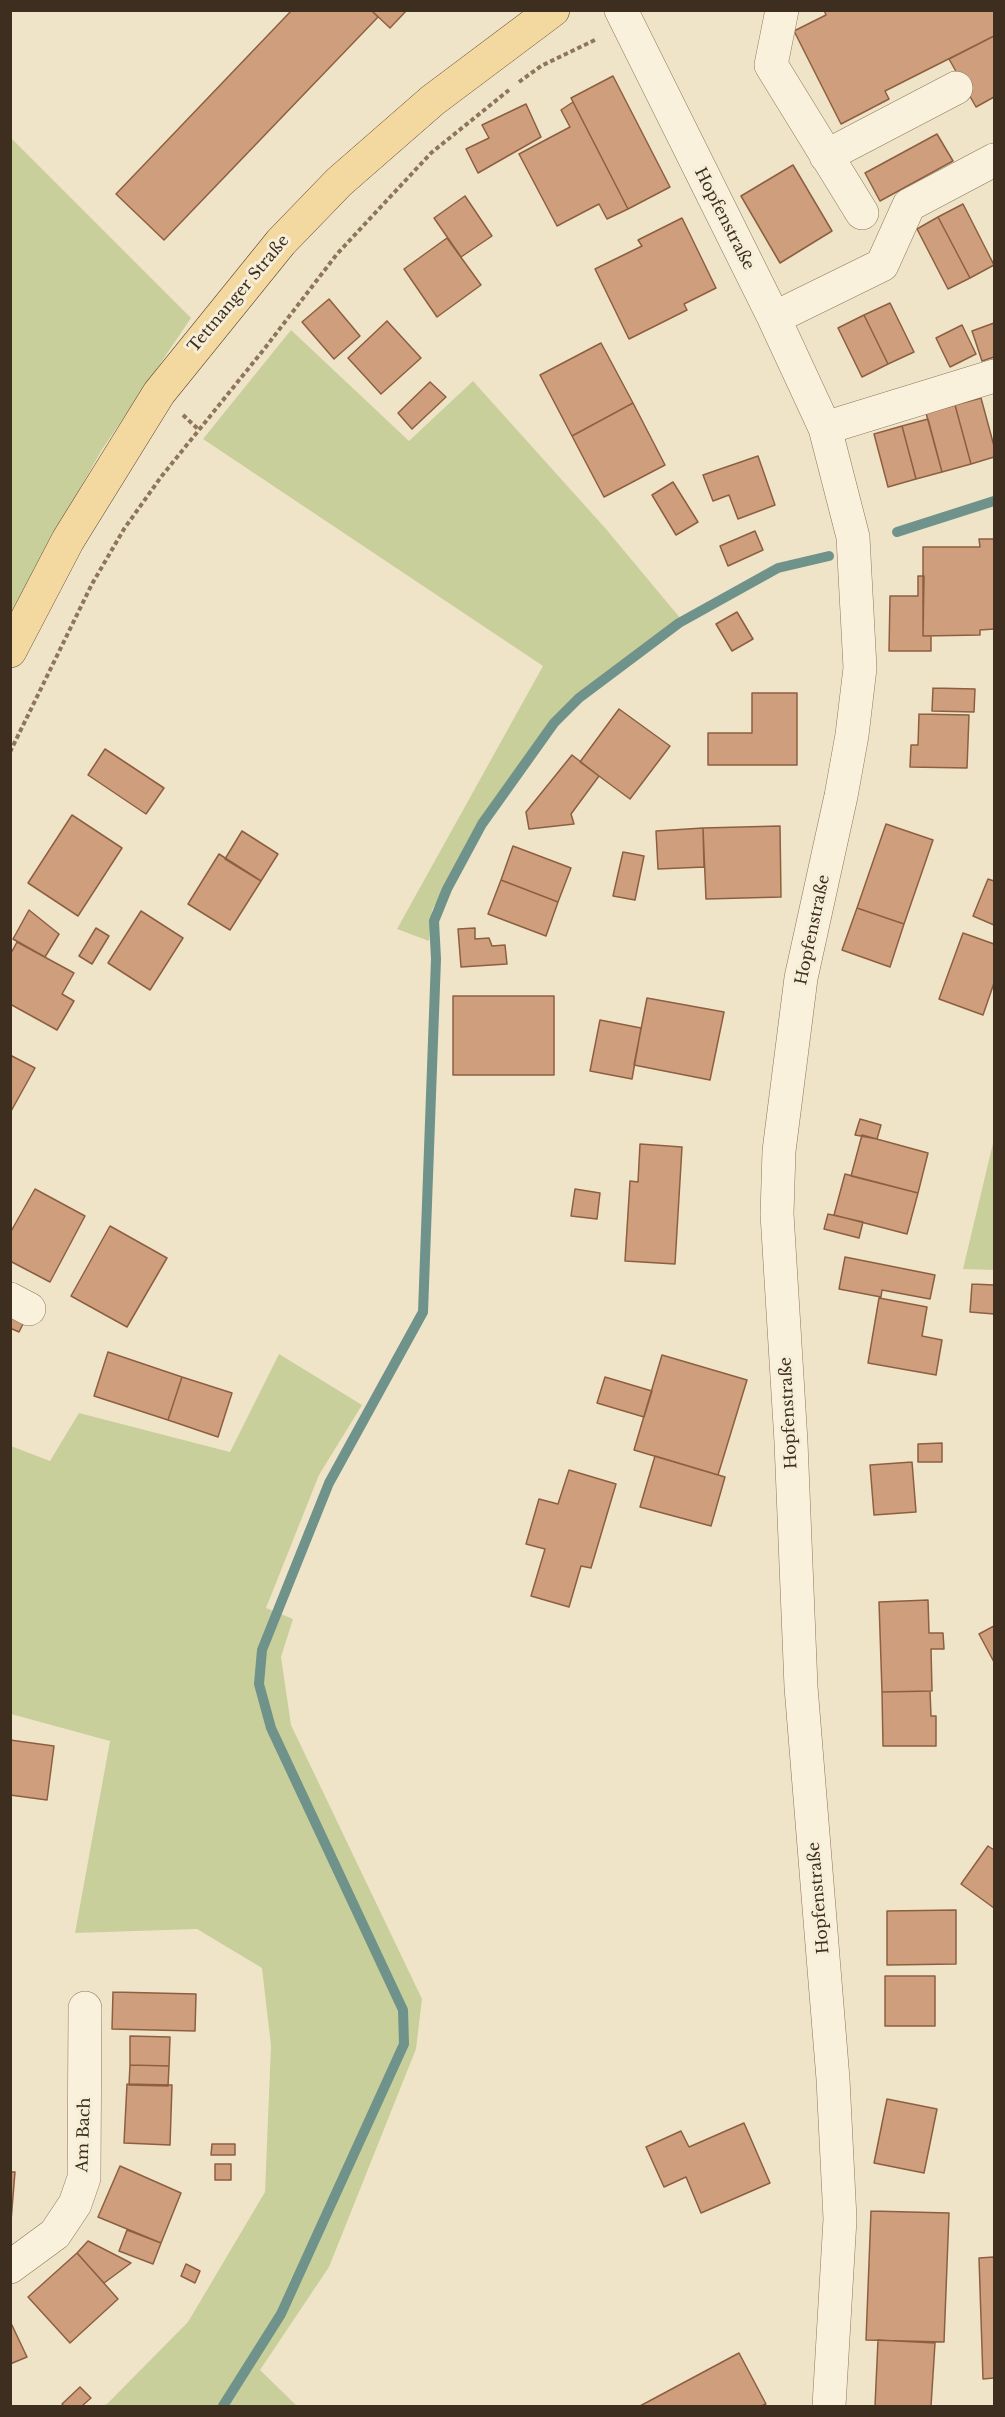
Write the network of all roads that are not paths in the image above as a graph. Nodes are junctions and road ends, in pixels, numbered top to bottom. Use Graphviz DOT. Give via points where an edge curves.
graph roads {
  1 [pos="553,10"];
  2 [pos="782,10"];
  3 [pos="623,17"];
  4 [pos="956,88"];
  5 [pos="826,156"];
  6 [pos="994,160"];
  7 [pos="862,213"];
  8 [pos="774,318"];
  9 [pos="994,376"];
  10 [pos="825,428"];
  11 [pos="18,617"];
  12 [pos="10,651"];
  13 [pos="85,2008"];
  14 [pos="10,2267"];
  15 [pos="829,2406"];
  1 -- 11 [label="main road, Tettnanger Straße" via="433,100 339,182 281,242 159,393"];
  2 -- 5 [label="street" via="771,65"];
  3 -- 8 [label="street, Hopfenstraße"];
  4 -- 5 [label="street"];
  5 -- 7 [label="street"];
  6 -- 8 [label="street" via="909,205 882,265"];
  8 -- 10 [label="street, Hopfenstraße"];
  9 -- 10 [label="street"];
  10 -- 15 [label="street, Hopfenstraße" via="853,537 860,669 841,796 801,978 779,1151 777,1214 801,1687 833,2079 839,2207"];
  11 -- 12 [label="main road, Tettnanger Straße"];
  13 -- 14 [label="street, Am Bach" via="84,2178 75,2204 55,2234"];
}
